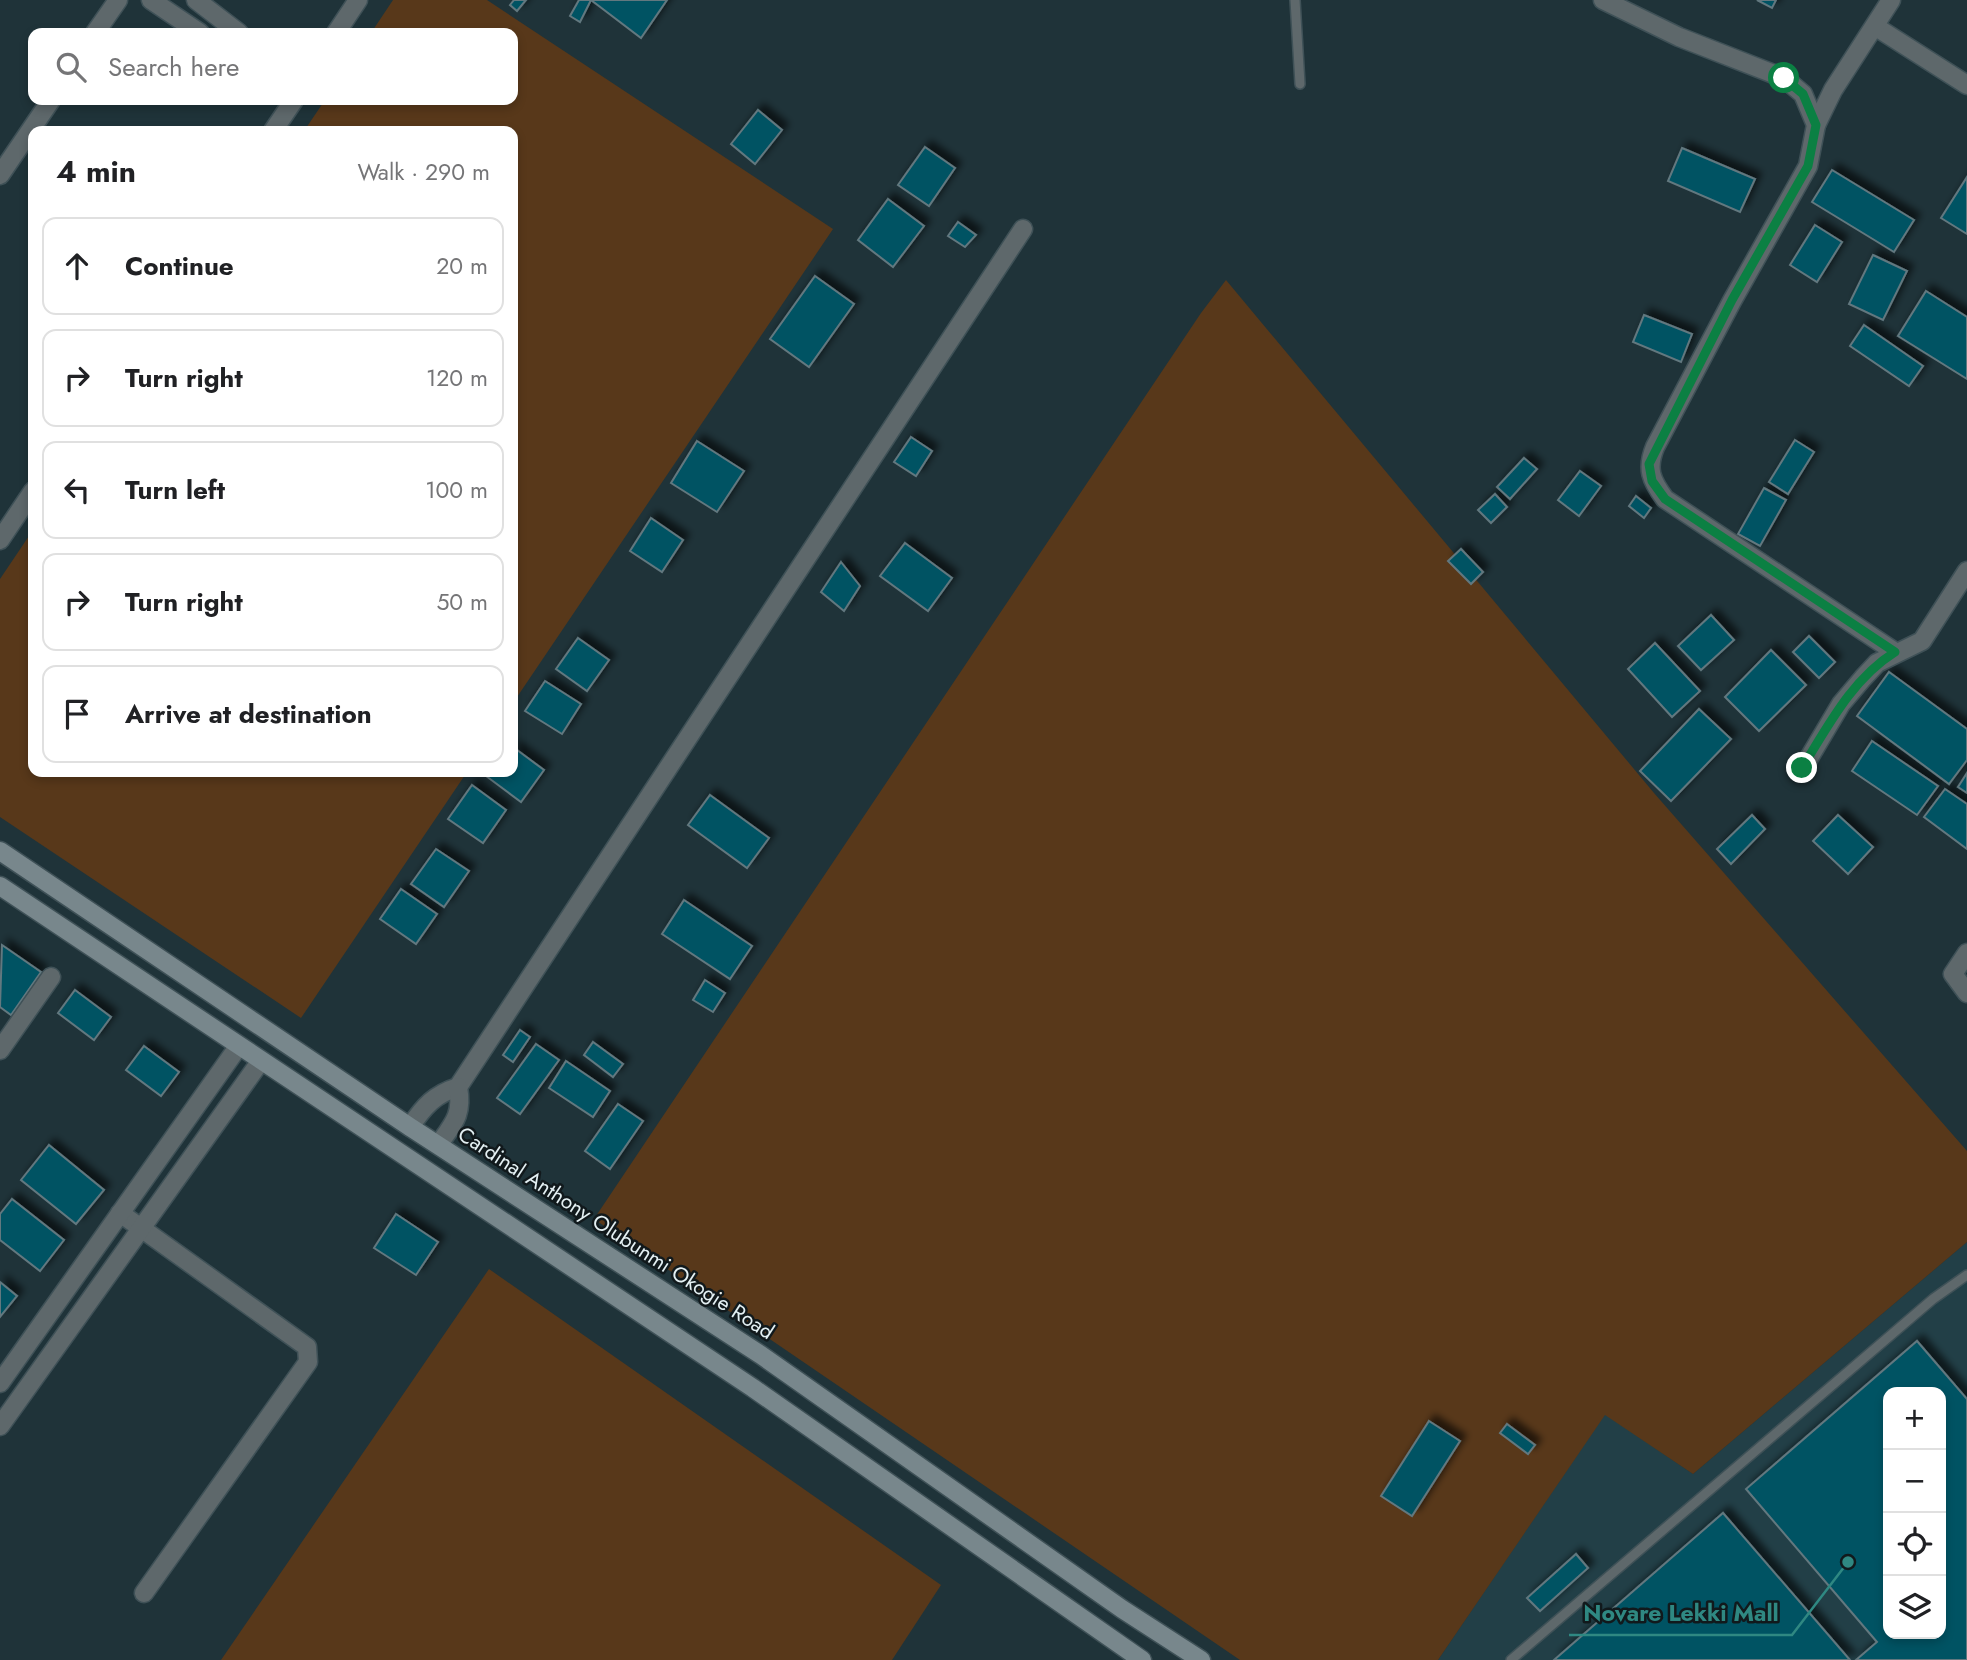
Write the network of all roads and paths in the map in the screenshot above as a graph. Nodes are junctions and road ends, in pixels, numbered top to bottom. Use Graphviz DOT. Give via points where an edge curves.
graph roads {
  1 [pos="118,0"];
  2 [pos="151,0"];
  3 [pos="196,0"];
  4 [pos="358,0"];
  5 [pos="1295,0"];
  6 [pos="1603,0"];
  7 [pos="1891,0"];
  8 [pos="1876,27"];
  9 [pos="98,28"];
  10 [pos="193,28"];
  11 [pos="232,28"];
  12 [pos="340,28"];
  13 [pos="1300,84"];
  14 [pos="1967,85"];
  15 [pos="1833,90"];
  16 [pos="1803,94"];
  17 [pos="48,105"];
  18 [pos="291,105"];
  19 [pos="1816,125"];
  20 [pos="33,126"];
  21 [pos="276,126"];
  22 [pos="28,134"];
  23 [pos="0,175"];
  24 [pos="1023,229"];
  25 [pos="28,498"];
  26 [pos="0,540"];
  27 [pos="1967,570"];
  28 [pos="1895,652"];
  29 [pos="1802,768"];
  30 [pos="0,851"];
  31 [pos="0,886"];
  32 [pos="1967,953"];
  33 [pos="51,977"];
  34 [pos="1967,993"];
  35 [pos="238,1047"];
  36 [pos="0,1050"];
  37 [pos="260,1062"];
  38 [pos="458,1087"];
  39 [pos="410,1126"];
  40 [pos="439,1144"];
  41 [pos="120,1213"];
  42 [pos="140,1227"];
  43 [pos="1967,1275"];
  44 [pos="0,1383"];
  45 [pos="0,1426"];
  46 [pos="144,1593"];
  47 [pos="1142,1660"];
  48 [pos="1201,1660"];
  49 [pos="1511,1660"];
  1 -- 9 [label="street"];
  2 -- 10 [label="street"];
  3 -- 11 [label="street"];
  4 -- 12 [label="street"];
  5 -- 13 [label="lane"];
  6 -- 16 [label="street" via="1679,37 1784,78"];
  7 -- 8 [label="street"];
  8 -- 14 [label="street"];
  8 -- 15 [label="street"];
  15 -- 16 [label="street"];
  15 -- 19 [label="street"];
  16 -- 19 [label="street"];
  17 -- 20 [label="street"];
  18 -- 21 [label="street"];
  19 -- 28 [label="street" via="1808,166 1732,300 1649,464 1652,481 1665,499"];
  22 -- 23 [label="street"];
  24 -- 38 [label="street"];
  25 -- 26 [label="street"];
  27 -- 28 [label="street" via="1922,641"];
  28 -- 29 [label="street" via="1877,663 1842,704"];
  30 -- 39 [label="street, Cardinal Anthony Olubunmi Okogie Road"];
  31 -- 35 [label="street"];
  32 -- 34 [label="street" via="1953,974"];
  33 -- 36 [label="street"];
  35 -- 37 [label="street"];
  35 -- 41 [label="street"];
  37 -- 42 [label="street"];
  37 -- 47 [label="street" via="753,1388"];
  38 -- 39 [label="street" via="441,1092"];
  38 -- 40 [label="street" via="461,1105"];
  39 -- 40 [label="street, Cardinal Anthony Olubunmi Okogie Road"];
  40 -- 48 [label="street, Cardinal Anthony Olubunmi Okogie Road" via="761,1355"];
  41 -- 42 [label="street"];
  41 -- 44 [label="street"];
  42 -- 45 [label="street"];
  42 -- 46 [label="street" via="307,1347 308,1354 308,1362"];
  43 -- 49 [label="lane" via="1933,1298"];
}
